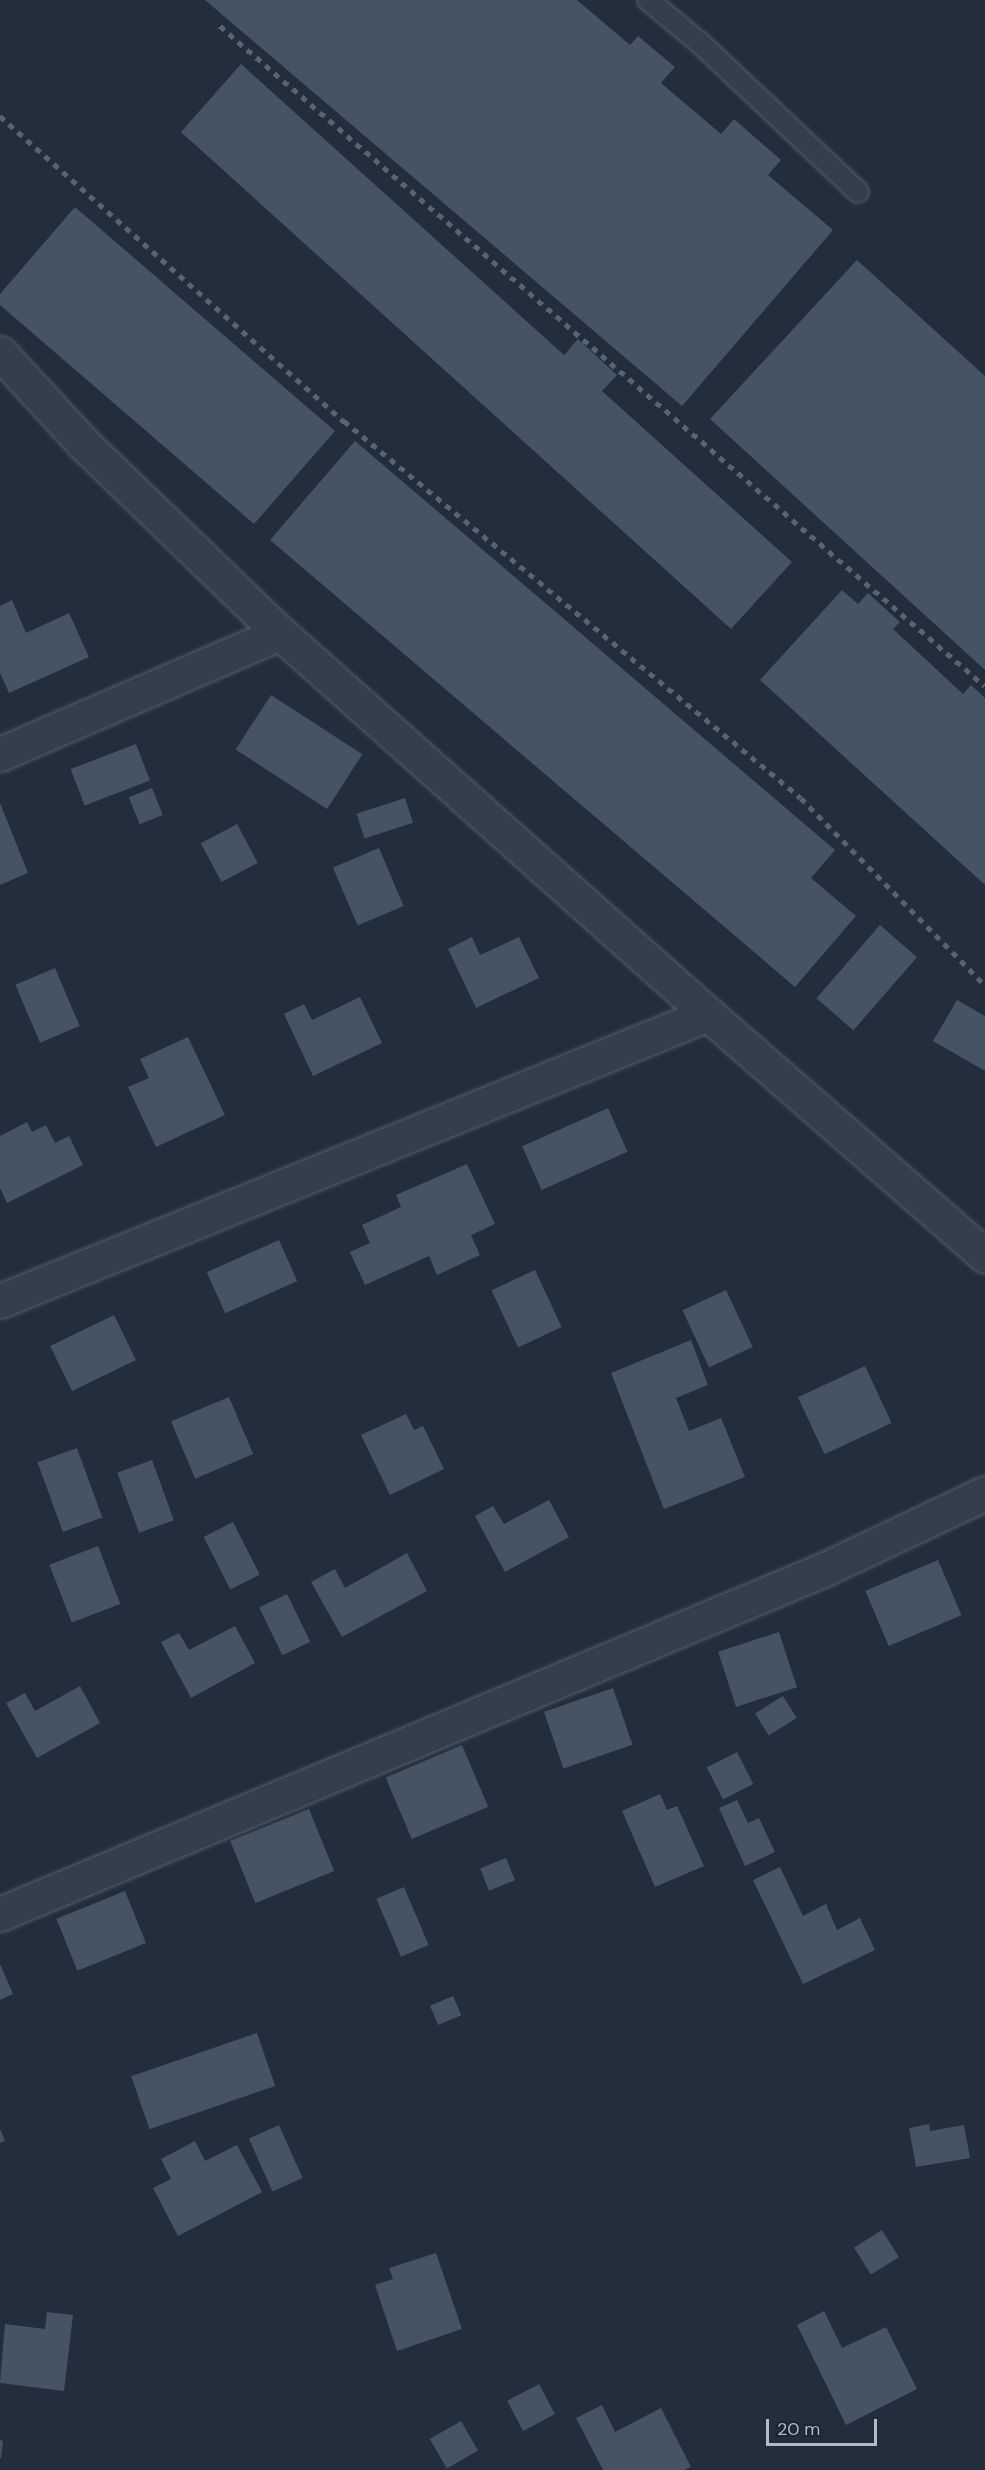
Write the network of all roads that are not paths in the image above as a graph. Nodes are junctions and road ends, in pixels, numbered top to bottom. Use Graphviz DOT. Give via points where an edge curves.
graph roads {
  1 [pos="648,0"];
  2 [pos="858,192"];
  3 [pos="0,353"];
  4 [pos="280,633"];
  5 [pos="0,754"];
  6 [pos="708,1014"];
  7 [pos="985,1256"];
  8 [pos="0,1301"];
  9 [pos="985,1493"];
  10 [pos="0,1914"];
  1 -- 2 [label="lane" via="700,43"];
  3 -- 4 [label="street" via="84,444"];
  4 -- 5 [label="street"];
  4 -- 6 [label="street"];
  6 -- 7 [label="street"];
  6 -- 8 [label="street"];
  9 -- 10 [label="street" via="825,1569"];
}
